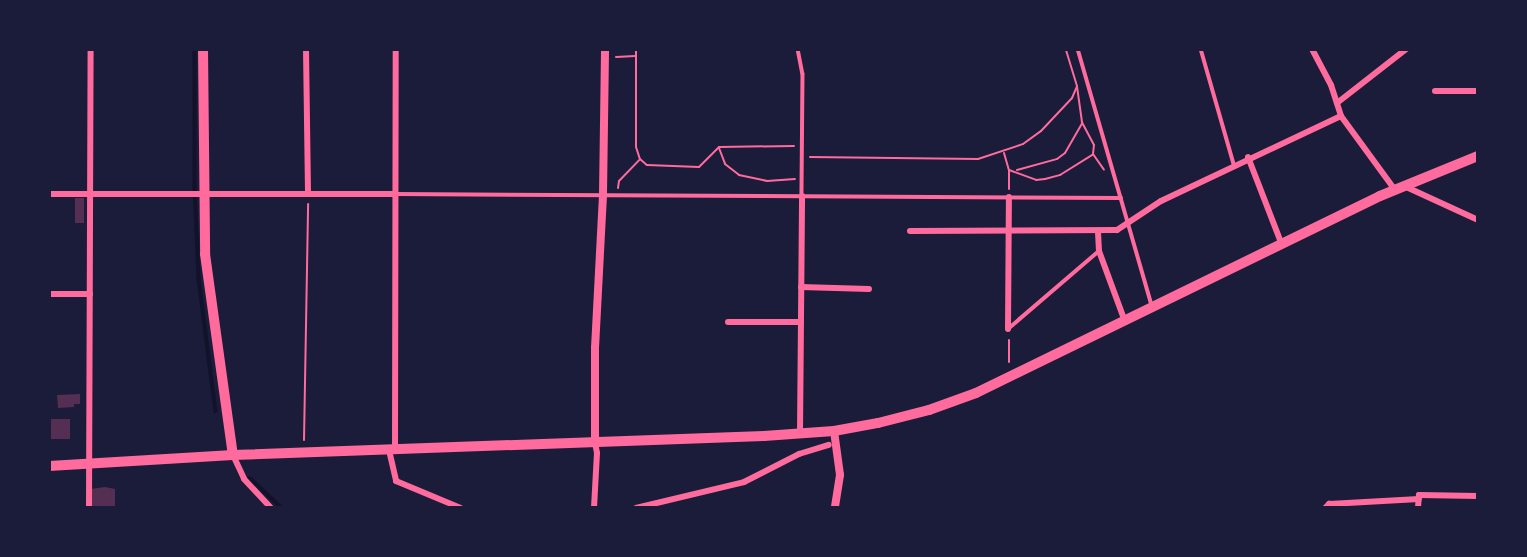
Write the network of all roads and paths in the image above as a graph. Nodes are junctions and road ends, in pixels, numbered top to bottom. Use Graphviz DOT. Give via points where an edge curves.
graph roads {
  1 [pos="91,49"];
  2 [pos="203,49"];
  3 [pos="306,49"];
  4 [pos="396,49"];
  5 [pos="606,49"];
  6 [pos="636,49"];
  7 [pos="798,49"];
  8 [pos="1066,49"];
  9 [pos="1078,49"];
  10 [pos="1201,49"];
  11 [pos="1312,49"];
  12 [pos="1406,49"];
  13 [pos="636,56"];
  14 [pos="614,57"];
  15 [pos="1077,86"];
  16 [pos="1435,91"];
  17 [pos="1478,91"];
  18 [pos="1337,103"];
  19 [pos="1341,116"];
  20 [pos="1082,122"];
  21 [pos="802,146"];
  22 [pos="719,147"];
  23 [pos="1003,152"];
  24 [pos="1093,153"];
  25 [pos="1478,156"];
  26 [pos="802,157"];
  27 [pos="1248,157"];
  28 [pos="639,159"];
  29 [pos="1234,164"];
  30 [pos="1009,170"];
  31 [pos="1015,170"];
  32 [pos="1113,172"];
  33 [pos="802,178"];
  34 [pos="1400,188"];
  35 [pos="202,193"];
  36 [pos="49,194"];
  37 [pos="90,194"];
  38 [pos="308,194"];
  39 [pos="395,194"];
  40 [pos="603,195"];
  41 [pos="617,195"];
  42 [pos="802,196"];
  43 [pos="1009,197"];
  44 [pos="1121,198"];
  45 [pos="1478,220"];
  46 [pos="1128,223"];
  47 [pos="910,231"];
  48 [pos="1009,232"];
  49 [pos="1098,232"];
  50 [pos="1282,244"];
  51 [pos="1099,251"];
  52 [pos="801,287"];
  53 [pos="869,289"];
  54 [pos="49,293"];
  55 [pos="90,294"];
  56 [pos="1153,307"];
  57 [pos="1125,319"];
  58 [pos="801,321"];
  59 [pos="728,322"];
  60 [pos="1008,330"];
  61 [pos="1009,377"];
  62 [pos="834,431"];
  63 [pos="800,433"];
  64 [pos="595,443"];
  65 [pos="828,445"];
  66 [pos="392,449"];
  67 [pos="304,452"];
  68 [pos="233,454"];
  69 [pos="88,464"];
  70 [pos="49,466"];
  71 [pos="1478,496"];
  72 [pos="1419,499"];
  73 [pos="823,507"];
  74 [pos="89,508"];
  75 [pos="271,508"];
  76 [pos="461,508"];
  77 [pos="594,508"];
  78 [pos="636,508"];
  79 [pos="799,508"];
  80 [pos="835,508"];
  81 [pos="1325,508"];
  82 [pos="1418,508"];
  1 -- 37 [label="street"];
  2 -- 35 [label="main road"];
  3 -- 38 [label="street"];
  4 -- 39 [label="street"];
  5 -- 40 [label="street"];
  6 -- 13 [label="path"];
  7 -- 21 [label="lane" via="803,74"];
  8 -- 15 [label="path"];
  9 -- 32 [label="lane"];
  10 -- 29 [label="lane"];
  11 -- 18 [label="street"];
  12 -- 18 [label="street"];
  13 -- 14 [label="path"];
  13 -- 28 [label="path"];
  15 -- 20 [label="path"];
  15 -- 23 [label="path" via="1060,114 1041,131"];
  16 -- 17 [label="street"];
  18 -- 19 [label="street"];
  19 -- 27 [label="street"];
  19 -- 34 [label="street"];
  20 -- 24 [label="path" via="1094,145"];
  20 -- 31 [label="path" via="1057,159"];
  21 -- 22 [label="path"];
  21 -- 26 [label="lane"];
  22 -- 28 [label="path" via="699,167 661,168"];
  22 -- 33 [label="path" via="725,164 739,175 767,181"];
  23 -- 26 [label="path" via="978,159"];
  23 -- 30 [label="path"];
  24 -- 31 [label="path" via="1045,180"];
  24 -- 32 [label="path" via="1099,165"];
  25 -- 34 [label="highway"];
  26 -- 33 [label="lane"];
  27 -- 29 [label="street"];
  27 -- 50 [label="street"];
  28 -- 41 [label="path" via="619,181"];
  29 -- 46 [label="street"];
  30 -- 31 [label="path"];
  30 -- 43 [label="path"];
  32 -- 44 [label="lane"];
  33 -- 42 [label="lane"];
  34 -- 45 [label="street"];
  34 -- 50 [label="highway"];
  35 -- 37 [label="street"];
  35 -- 38 [label="street"];
  35 -- 68 [label="main road" via="211,299"];
  36 -- 37 [label="street"];
  37 -- 55 [label="street"];
  38 -- 39 [label="street"];
  38 -- 67 [label="path"];
  39 -- 40 [label="lane"];
  39 -- 66 [label="street"];
  40 -- 41 [label="lane"];
  40 -- 64 [label="street"];
  41 -- 42 [label="lane"];
  42 -- 43 [label="lane"];
  42 -- 52 [label="street"];
  43 -- 44 [label="lane"];
  43 -- 48 [label="street"];
  44 -- 46 [label="lane"];
  46 -- 49 [label="street" via="1117,230"];
  46 -- 56 [label="lane"];
  47 -- 48 [label="street"];
  48 -- 49 [label="street"];
  48 -- 60 [label="street"];
  49 -- 51 [label="street"];
  50 -- 56 [label="highway"];
  51 -- 57 [label="street"];
  51 -- 60 [label="lane"];
  52 -- 53 [label="street"];
  52 -- 58 [label="street"];
  54 -- 55 [label="street"];
  55 -- 69 [label="street"];
  56 -- 57 [label="highway"];
  57 -- 61 [label="highway"];
  58 -- 59 [label="street"];
  58 -- 63 [label="street"];
  60 -- 61 [label="path"];
  61 -- 62 [label="highway" via="929,410"];
  62 -- 63 [label="highway"];
  62 -- 80 [label="street" via="840,475"];
  63 -- 64 [label="highway"];
  64 -- 66 [label="highway"];
  64 -- 77 [label="street"];
  65 -- 78 [label="street" via="744,482"];
  66 -- 67 [label="highway"];
  66 -- 76 [label="street" via="396,481"];
  67 -- 68 [label="highway"];
  68 -- 69 [label="highway"];
  68 -- 75 [label="street" via="244,479"];
  69 -- 70 [label="highway"];
  69 -- 74 [label="street"];
  71 -- 72 [label="street" via="1419,495"];
  72 -- 81 [label="street" via="1329,504"];
  72 -- 82 [label="street"];
  73 -- 79 [label="path"];
}
